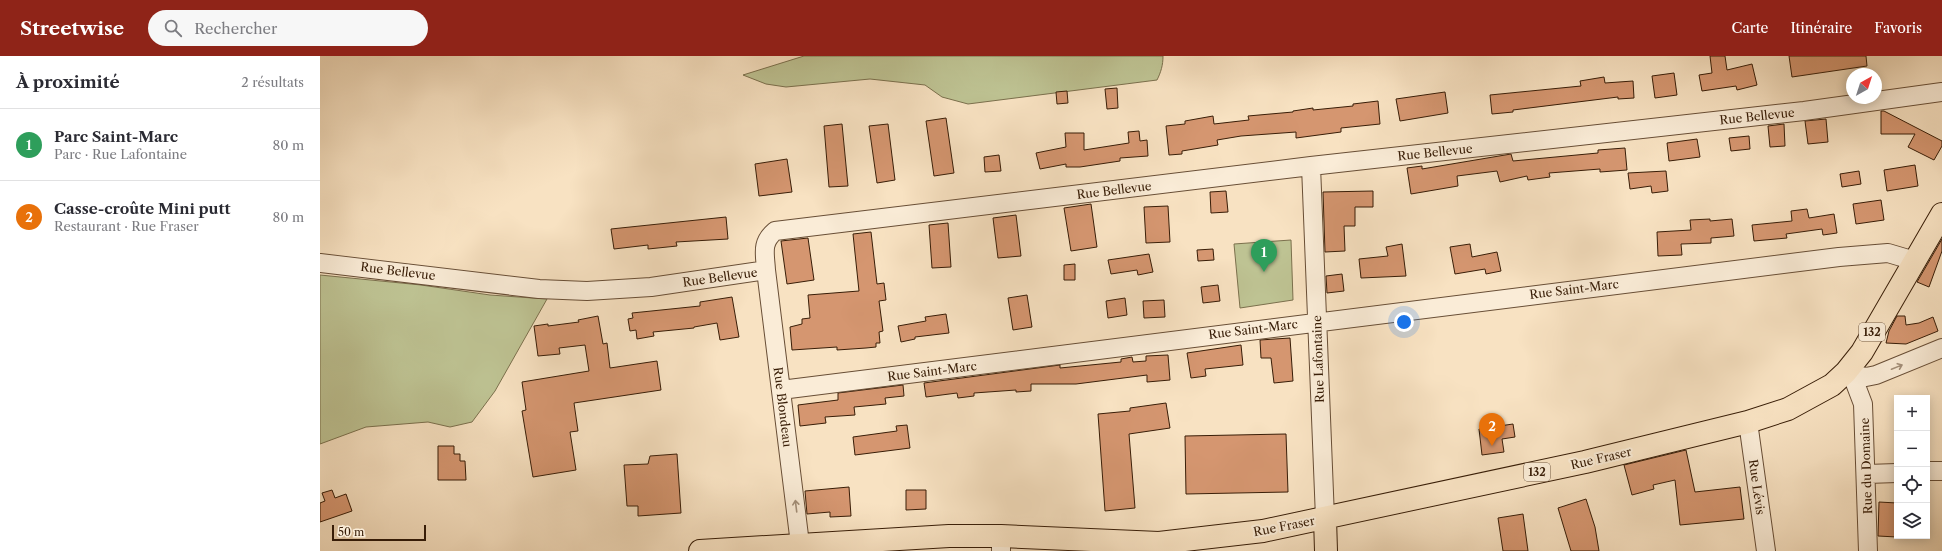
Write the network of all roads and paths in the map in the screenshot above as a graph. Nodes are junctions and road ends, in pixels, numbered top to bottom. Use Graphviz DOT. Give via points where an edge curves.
graph roads {
  1 [pos="1942,92"];
  2 [pos="1310,166"];
  3 [pos="1942,214"];
  4 [pos="1915,261"];
  5 [pos="320,263"];
  6 [pos="766,270"];
  7 [pos="1316,321"];
  8 [pos="1942,348"];
  9 [pos="1854,377"];
  10 [pos="781,390"];
  11 [pos="1748,422"];
  12 [pos="1930,471"];
  13 [pos="1942,471"];
  14 [pos="1894,473"];
  15 [pos="1867,474"];
  16 [pos="1325,518"];
  17 [pos="800,544"];
  18 [pos="1001,544"];
  19 [pos="700,551"];
  20 [pos="1326,551"];
  21 [pos="1766,551"];
  22 [pos="1868,551"];
  1 -- 2 [label="street, Rue Bellevue" via="1804,111"];
  2 -- 6 [label="street, Rue Bellevue" via="775,230 767,237 764,245"];
  2 -- 7 [label="street, Rue Lafontaine"];
  3 -- 4 [label="main road, 132"];
  4 -- 7 [label="street, Rue Saint-Marc" via="1888,253 1840,257"];
  4 -- 9 [label="main road, 132" via="1862,352"];
  5 -- 6 [label="street, Rue Bellevue" via="539,289 616,290"];
  6 -- 10 [label="street, Rue Blondeau"];
  7 -- 10 [label="street, Rue Saint-Marc"];
  7 -- 16 [label="street, Rue Lafontaine"];
  9 -- 8 [label="street, one-way" via="1876,375"];
  9 -- 11 [label="main road, Rue Fraser / 132" via="1832,385 1788,409"];
  9 -- 15 [label="street, Rue du Domaine" via="1863,404"];
  17 -- 10 [label="street, Rue Blondeau, one-way"];
  11 -- 16 [label="main road, Rue Fraser / 132" via="1585,462"];
  11 -- 21 [label="street, Rue Lévis"];
  12 -- 13 [label="street"];
  14 -- 15 [label="street"];
  15 -- 22 [label="street, Rue du Domaine"];
  16 -- 18 [label="main road, Rue Fraser / 132" via="1256,532 1159,544"];
  16 -- 20 [label="main road, Rue Lafontaine"];
  17 -- 18 [label="main road, Rue Fraser / 132" via="925,537"];
  17 -- 19 [label="main road, Rue Fraser / 132"];
}
